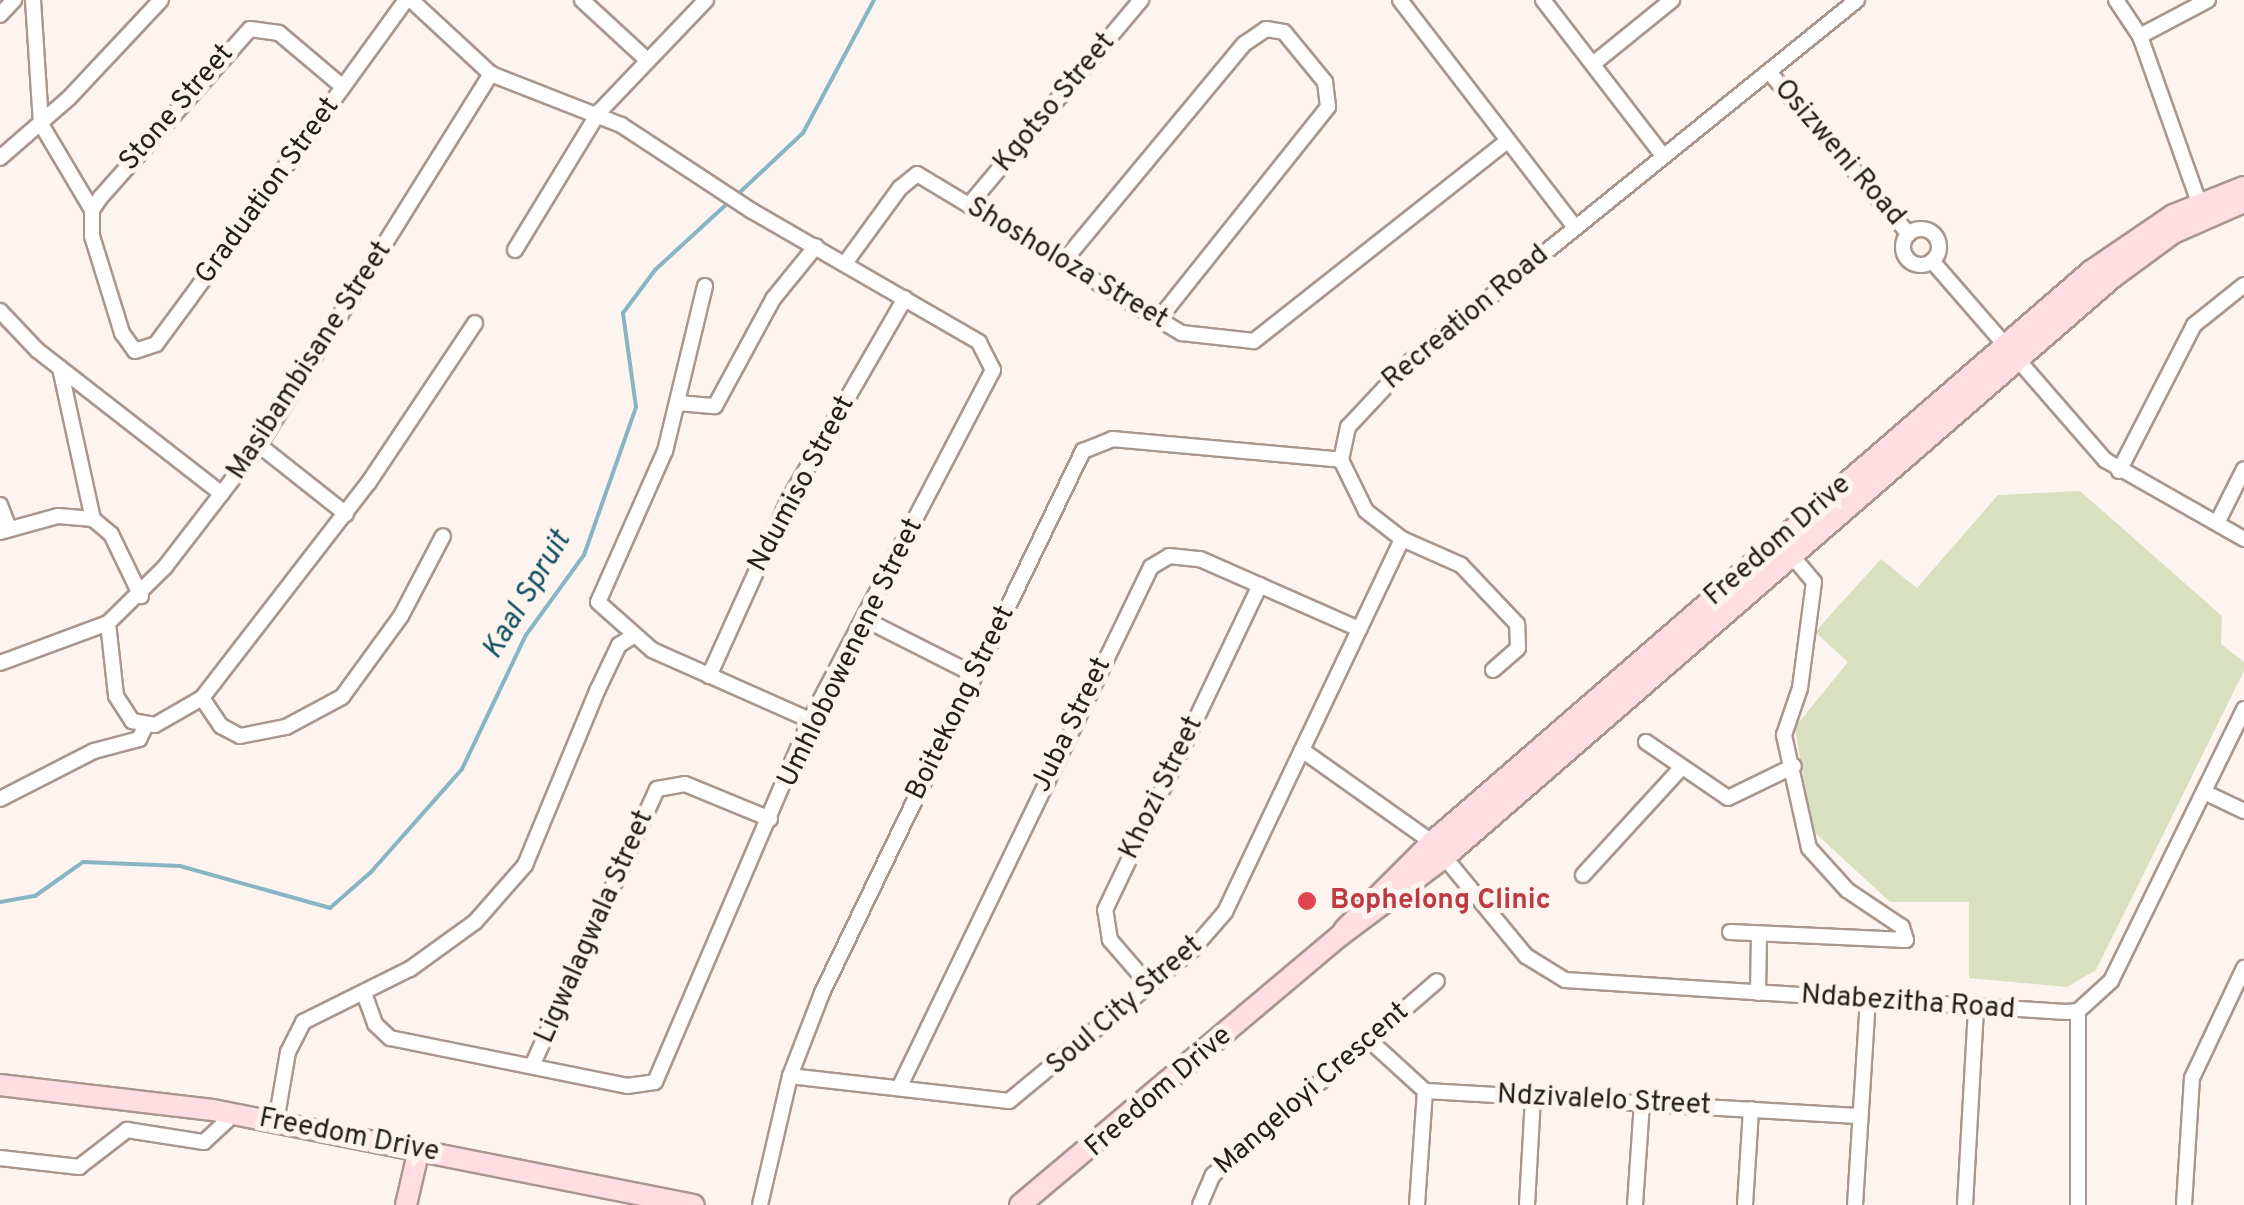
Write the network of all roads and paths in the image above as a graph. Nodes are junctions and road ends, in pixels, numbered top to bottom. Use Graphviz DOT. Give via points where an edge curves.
graph roads {
  1 [pos="14,0"];
  2 [pos="33,0"];
  3 [pos="161,0"];
  4 [pos="409,0"];
  5 [pos="582,0"];
  6 [pos="706,0"];
  7 [pos="1140,0"];
  8 [pos="1400,0"];
  9 [pos="1543,0"];
  10 [pos="1672,0"];
  11 [pos="1857,0"];
  12 [pos="2116,0"];
  13 [pos="2208,0"];
  14 [pos="0,15"];
  15 [pos="2140,36"];
  16 [pos="646,59"];
  17 [pos="1593,64"];
  18 [pos="1769,72"];
  19 [pos="490,74"];
  20 [pos="343,87"];
  21 [pos="599,112"];
  22 [pos="41,124"];
  23 [pos="1507,141"];
  24 [pos="1664,156"];
  25 [pos="0,158"];
  26 [pos="2244,187"];
  27 [pos="2244,202"];
  28 [pos="968,205"];
  29 [pos="92,210"];
  30 [pos="2202,210"];
  31 [pos="1576,227"];
  32 [pos="1909,234"];
  33 [pos="816,246"];
  34 [pos="515,250"];
  35 [pos="1932,261"];
  36 [pos="846,262"];
  37 [pos="1064,262"];
  38 [pos="2244,285"];
  39 [pos="705,286"];
  40 [pos="905,298"];
  41 [pos="0,311"];
  42 [pos="1158,319"];
  43 [pos="475,323"];
  44 [pos="2011,353"];
  45 [pos="60,368"];
  46 [pos="678,403"];
  47 [pos="259,445"];
  48 [pos="1341,460"];
  49 [pos="2244,469"];
  50 [pos="2118,471"];
  51 [pos="222,494"];
  52 [pos="0,505"];
  53 [pos="346,514"];
  54 [pos="93,519"];
  55 [pos="2217,523"];
  56 [pos="4,531"];
  57 [pos="443,536"];
  58 [pos="1402,539"];
  59 [pos="2244,539"];
  60 [pos="1790,552"];
  61 [pos="1260,585"];
  62 [pos="141,596"];
  63 [pos="864,618"];
  64 [pos="108,622"];
  65 [pos="1359,629"];
  66 [pos="632,637"];
  67 [pos="0,663"];
  68 [pos="1493,670"];
  69 [pos="975,675"];
  70 [pos="709,676"];
  71 [pos="202,698"];
  72 [pos="2244,709"];
  73 [pos="810,720"];
  74 [pos="145,727"];
  75 [pos="1646,742"];
  76 [pos="1302,750"];
  77 [pos="1794,766"];
  78 [pos="1681,768"];
  79 [pos="2204,792"];
  80 [pos="0,799"];
  81 [pos="2244,811"];
  82 [pos="770,819"];
  83 [pos="1439,850"];
  84 [pos="1583,875"];
  85 [pos="1730,932"];
  86 [pos="1759,934"];
  87 [pos="2244,968"];
  88 [pos="1437,981"];
  89 [pos="1149,985"];
  90 [pos="1758,993"];
  91 [pos="366,996"];
  92 [pos="1868,999"];
  93 [pos="1976,1007"];
  94 [pos="2078,1011"];
  95 [pos="1369,1040"];
  96 [pos="532,1066"];
  97 [pos="790,1076"];
  98 [pos="0,1086"];
  99 [pos="898,1088"];
  100 [pos="1424,1091"];
  101 [pos="1533,1097"];
  102 [pos="1642,1103"];
  103 [pos="1751,1109"];
  104 [pos="234,1114"];
  105 [pos="1859,1116"];
  106 [pos="276,1122"];
  107 [pos="419,1150"];
  108 [pos="0,1158"];
  109 [pos="406,1205"];
  110 [pos="694,1205"];
  111 [pos="760,1205"];
  112 [pos="1020,1205"];
  113 [pos="1200,1205"];
  114 [pos="1418,1205"];
  115 [pos="1527,1205"];
  116 [pos="1636,1205"];
  117 [pos="1745,1205"];
  118 [pos="1854,1205"];
  119 [pos="1965,1205"];
  120 [pos="2078,1205"];
  121 [pos="2184,1205"];
  1 -- 14 [label="street"];
  2 -- 22 [label="street"];
  3 -- 22 [label="street"];
  4 -- 19 [label="street"];
  4 -- 20 [label="street, Graduation Street"];
  5 -- 16 [label="street"];
  6 -- 16 [label="street"];
  7 -- 28 [label="street, Kgotso Street"];
  8 -- 23 [label="street"];
  9 -- 17 [label="street"];
  10 -- 17 [label="street"];
  11 -- 18 [label="street, Recreation Road"];
  12 -- 15 [label="street"];
  13 -- 15 [label="street"];
  15 -- 30 [label="street"];
  16 -- 21 [label="street"];
  17 -- 24 [label="street"];
  18 -- 24 [label="street, Recreation Road"];
  18 -- 32 [label="street, Osizweni Road"];
  19 -- 21 [label="street, Umhlobowenene Street"];
  19 -- 47 [label="street, Masibambisane Street"];
  20 -- 29 [label="street, Stone Street" via="279,32 250,29"];
  20 -- 29 [label="street, Graduation Street" via="156,344 140,353 122,333 92,236"];
  21 -- 33 [label="street, Umhlobowenene Street"];
  21 -- 34 [label="street"];
  22 -- 25 [label="street"];
  22 -- 29 [label="street"];
  23 -- 31 [label="street"];
  23 -- 42 [label="street, Shosholoza Street" via="1260,338 1191,335"];
  24 -- 31 [label="street, Recreation Road"];
  26 -- 30 [label="street, Freedom Drive"];
  27 -- 30 [label="street, Freedom Drive"];
  28 -- 36 [label="street, Shosholoza Street" via="926,176 912,176"];
  28 -- 37 [label="street, Shosholoza Street"];
  30 -- 44 [label="street, Freedom Drive"];
  31 -- 48 [label="street, Recreation Road" via="1373,395 1348,428"];
  32 -- 35 [label="street" via="1903,246 1908,258"];
  32 -- 35 [label="street" via="1922,229 1935,236 1939,249"];
  33 -- 36 [label="street, Umhlobowenene Street"];
  33 -- 46 [label="street" via="773,299 715,406"];
  35 -- 44 [label="street"];
  36 -- 40 [label="street, Umhlobowenene Street"];
  37 -- 42 [label="street, Shosholoza Street"];
  37 -- 42 [label="street" via="1244,44 1266,29 1284,32 1325,82 1328,107"];
  38 -- 50 [label="street" via="2194,325"];
  39 -- 46 [label="street"];
  40 -- 63 [label="street, Umhlobowenene Street" via="979,342 993,370"];
  40 -- 70 [label="street, Ndumiso Street" via="788,500"];
  41 -- 45 [label="street"];
  43 -- 53 [label="street"];
  44 -- 50 [label="street"];
  44 -- 60 [label="street, Freedom Drive"];
  44 -- 83 [label="street, Freedom Drive"];
  45 -- 51 [label="street"];
  45 -- 54 [label="street"];
  46 -- 66 [label="street" via="658,468 599,597 602,610"];
  47 -- 51 [label="street, Masibambisane Street"];
  47 -- 53 [label="street"];
  48 -- 58 [label="street" via="1366,511"];
  48 -- 69 [label="street, Boitekong Street" via="1112,439 1089,445"];
  49 -- 55 [label="street"];
  50 -- 55 [label="street"];
  51 -- 62 [label="street, Masibambisane Street"];
  52 -- 56 [label="street"];
  53 -- 71 [label="street"];
  54 -- 56 [label="street" via="58,516"];
  54 -- 62 [label="street" via="111,534"];
  55 -- 59 [label="street"];
  57 -- 71 [label="street" via="401,616 342,697 286,727 240,736 221,726"];
  58 -- 65 [label="street, Soul City Street"];
  58 -- 68 [label="street" via="1468,570 1517,624 1518,648"];
  60 -- 77 [label="street" via="1814,582 1800,688 1784,731"];
  60 -- 83 [label="street, Freedom Drive"];
  61 -- 65 [label="street, Juba Street"];
  61 -- 89 [label="street, Khozi Street" via="1105,910 1110,940"];
  61 -- 99 [label="street, Juba Street" via="1184,556 1162,558 1144,574"];
  62 -- 64 [label="street, Masibambisane Street"];
  63 -- 69 [label="street"];
  63 -- 73 [label="street, Umhlobowenene Street"];
  64 -- 67 [label="street, Masibambisane Street"];
  64 -- 74 [label="street" via="118,705"];
  65 -- 76 [label="street, Soul City Street"];
  66 -- 70 [label="street"];
  66 -- 91 [label="street" via="619,646 598,689 525,865 475,922"];
  69 -- 97 [label="street, Boitekong Street" via="822,992"];
  70 -- 73 [label="street"];
  71 -- 74 [label="street"];
  72 -- 79 [label="street"];
  73 -- 82 [label="street, Umhlobowenene Street"];
  74 -- 80 [label="street" via="140,739 94,750"];
  75 -- 78 [label="street"];
  76 -- 83 [label="street, Ndabezitha Road"];
  76 -- 89 [label="street, Soul City Street" via="1219,921"];
  77 -- 78 [label="street" via="1731,798"];
  77 -- 86 [label="street" via="1813,853 1858,900 1898,924 1906,940"];
  78 -- 84 [label="street"];
  79 -- 81 [label="street"];
  79 -- 94 [label="street" via="2115,974"];
  82 -- 96 [label="street, Umhlobowenene Street" via="655,1082 626,1086"];
  82 -- 96 [label="street, Ligwalagwala Street" via="685,784 658,790"];
  83 -- 90 [label="street, Ndabezitha Road" via="1526,956 1555,976"];
  83 -- 112 [label="street, Freedom Drive"];
  85 -- 86 [label="street"];
  86 -- 90 [label="street"];
  87 -- 121 [label="street" via="2192,1078"];
  88 -- 95 [label="street, Mangeloyi Crescent"];
  89 -- 99 [label="street, Soul City Street" via="1009,1100"];
  90 -- 92 [label="street, Ndabezitha Road"];
  91 -- 96 [label="street, Umhlobowenene Street" via="386,1036"];
  91 -- 106 [label="street" via="318,1009 296,1030"];
  92 -- 93 [label="street, Ndabezitha Road"];
  92 -- 105 [label="street"];
  93 -- 94 [label="street, Ndabezitha Road"];
  93 -- 119 [label="street"];
  94 -- 120 [label="street"];
  95 -- 100 [label="street"];
  95 -- 113 [label="street, Mangeloyi Crescent" via="1210,1178"];
  97 -- 99 [label="street, Soul City Street"];
  97 -- 111 [label="street, Boitekong Street"];
  98 -- 104 [label="street, Freedom Drive"];
  100 -- 101 [label="street, Ndzivalelo Street"];
  100 -- 114 [label="street"];
  101 -- 102 [label="street, Ndzivalelo Street"];
  101 -- 115 [label="street"];
  102 -- 103 [label="street, Ndzivalelo Street"];
  102 -- 116 [label="street"];
  103 -- 105 [label="street, Ndzivalelo Street"];
  103 -- 117 [label="street"];
  104 -- 106 [label="street, Freedom Drive"];
  104 -- 108 [label="street" via="204,1142 127,1130 86,1165"];
  105 -- 118 [label="street"];
  106 -- 107 [label="street, Freedom Drive"];
  107 -- 109 [label="street"];
  107 -- 110 [label="street, Freedom Drive"];
}
